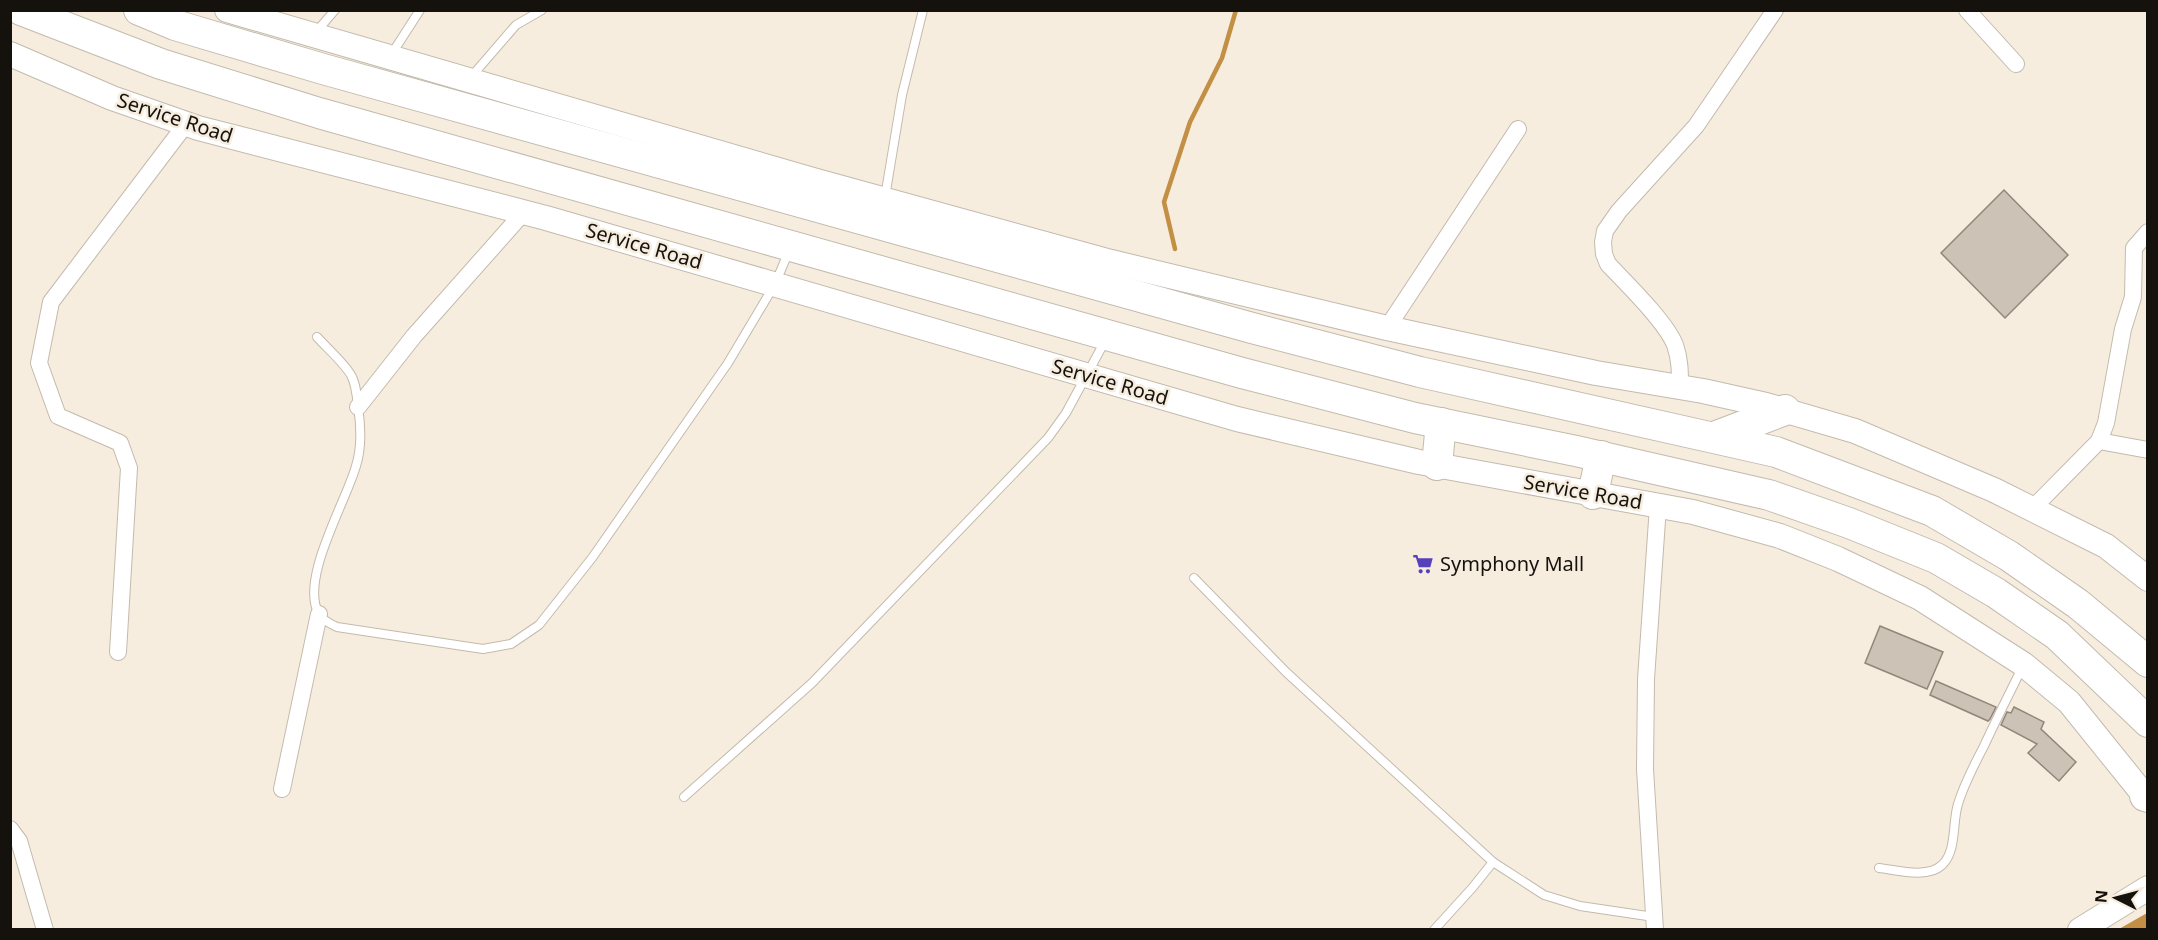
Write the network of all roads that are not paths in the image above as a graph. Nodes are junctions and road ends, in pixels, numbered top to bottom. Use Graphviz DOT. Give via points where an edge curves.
graph roads {
  1 [pos="21,10"];
  2 [pos="139,10"];
  3 [pos="227,10"];
  4 [pos="334,10"];
  5 [pos="420,10"];
  6 [pos="542,10"];
  7 [pos="923,10"];
  8 [pos="1775,10"];
  9 [pos="1967,10"];
  10 [pos="314,35"];
  11 [pos="10,54"];
  12 [pos="389,58"];
  13 [pos="2016,64"];
  14 [pos="461,94"];
  15 [pos="186,124"];
  16 [pos="1518,129"];
  17 [pos="809,192"];
  18 [pos="885,201"];
  19 [pos="524,212"];
  20 [pos="2148,232"];
  21 [pos="790,247"];
  22 [pos="775,284"];
  23 [pos="1387,328"];
  24 [pos="1108,336"];
  25 [pos="317,337"];
  26 [pos="1087,375"];
  27 [pos="1680,387"];
  28 [pos="358,407"];
  29 [pos="1785,410"];
  30 [pos="1441,423"];
  31 [pos="1714,437"];
  32 [pos="2099,441"];
  33 [pos="2148,450"];
  34 [pos="1601,456"];
  35 [pos="1437,465"];
  36 [pos="1593,494"];
  37 [pos="1658,506"];
  38 [pos="2032,509"];
  39 [pos="2146,575"];
  40 [pos="1194,578"];
  41 [pos="319,614"];
  42 [pos="118,652"];
  43 [pos="2148,662"];
  44 [pos="2023,664"];
  45 [pos="2148,722"];
  46 [pos="282,789"];
  47 [pos="684,797"];
  48 [pos="2147,797"];
  49 [pos="10,829"];
  50 [pos="1493,862"];
  51 [pos="1880,868"];
  52 [pos="2148,888"];
  53 [pos="1654,923"];
  54 [pos="45,930"];
  55 [pos="1434,930"];
  56 [pos="2080,930"];
  1 -- 21 [label="highway" via="161,64 296,106"];
  2 -- 14 [label="highway" via="175,25"];
  3 -- 10 [label="street"];
  4 -- 10 [label="lane"];
  5 -- 12 [label="lane"];
  6 -- 14 [label="lane" via="516,25"];
  7 -- 18 [label="lane" via="902,95"];
  8 -- 27 [label="street" via="1696,126 1605,231 1604,254 1608,264 1674,342"];
  9 -- 13 [label="street"];
  10 -- 12 [label="street"];
  11 -- 15 [label="street, Service Road" via="112,98"];
  12 -- 14 [label="street"];
  14 -- 17 [label="highway"];
  15 -- 19 [label="street, Service Road"];
  15 -- 42 [label="street" via="51,302 39,363 58,416 120,443 129,468"];
  16 -- 23 [label="street"];
  17 -- 18 [label="street"];
  17 -- 31 [label="highway" via="1252,328 1420,372"];
  18 -- 23 [label="street" via="1111,262"];
  19 -- 22 [label="street, Service Road"];
  19 -- 28 [label="street" via="414,336"];
  20 -- 32 [label="street" via="2134,248 2133,297"];
  21 -- 22 [label="lane"];
  21 -- 24 [label="highway"];
  22 -- 26 [label="street, Service Road"];
  22 -- 41 [label="lane" via="728,363 592,558 539,625 511,644 483,649 337,627"];
  23 -- 27 [label="street"];
  24 -- 26 [label="lane"];
  24 -- 30 [label="highway"];
  25 -- 28 [label="lane" via="351,376"];
  26 -- 35 [label="street, Service Road" via="1237,419"];
  26 -- 47 [label="lane" via="1048,438 812,683"];
  27 -- 29 [label="street"];
  28 -- 41 [label="lane" via="360,441 356,468 317,567 314,585"];
  29 -- 31 [label="highway"];
  29 -- 38 [label="street" via="1855,431"];
  30 -- 34 [label="highway"];
  30 -- 35 [label="highway"];
  31 -- 43 [label="highway" via="1776,452 1932,511 2009,556 2078,604"];
  32 -- 33 [label="street"];
  32 -- 38 [label="street"];
  34 -- 36 [label="highway"];
  34 -- 45 [label="highway" via="1769,495 1936,558 2057,635"];
  35 -- 36 [label="street, Service Road"];
  36 -- 37 [label="street, Service Road"];
  37 -- 44 [label="street, Service Road" via="1780,536 1838,559 1920,598"];
  37 -- 53 [label="street" via="1646,679 1645,758"];
  38 -- 39 [label="street" via="2106,546"];
  40 -- 50 [label="lane" via="1286,672"];
  41 -- 46 [label="street"];
  44 -- 48 [label="street, Service Road" via="2069,702"];
  44 -- 51 [label="lane" via="1965,784 1947,859 1940,867 1921,873"];
  49 -- 54 [label="street" via="19,841"];
  50 -- 53 [label="lane" via="1544,895"];
  50 -- 55 [label="lane"];
  52 -- 56 [label="street"];
}
